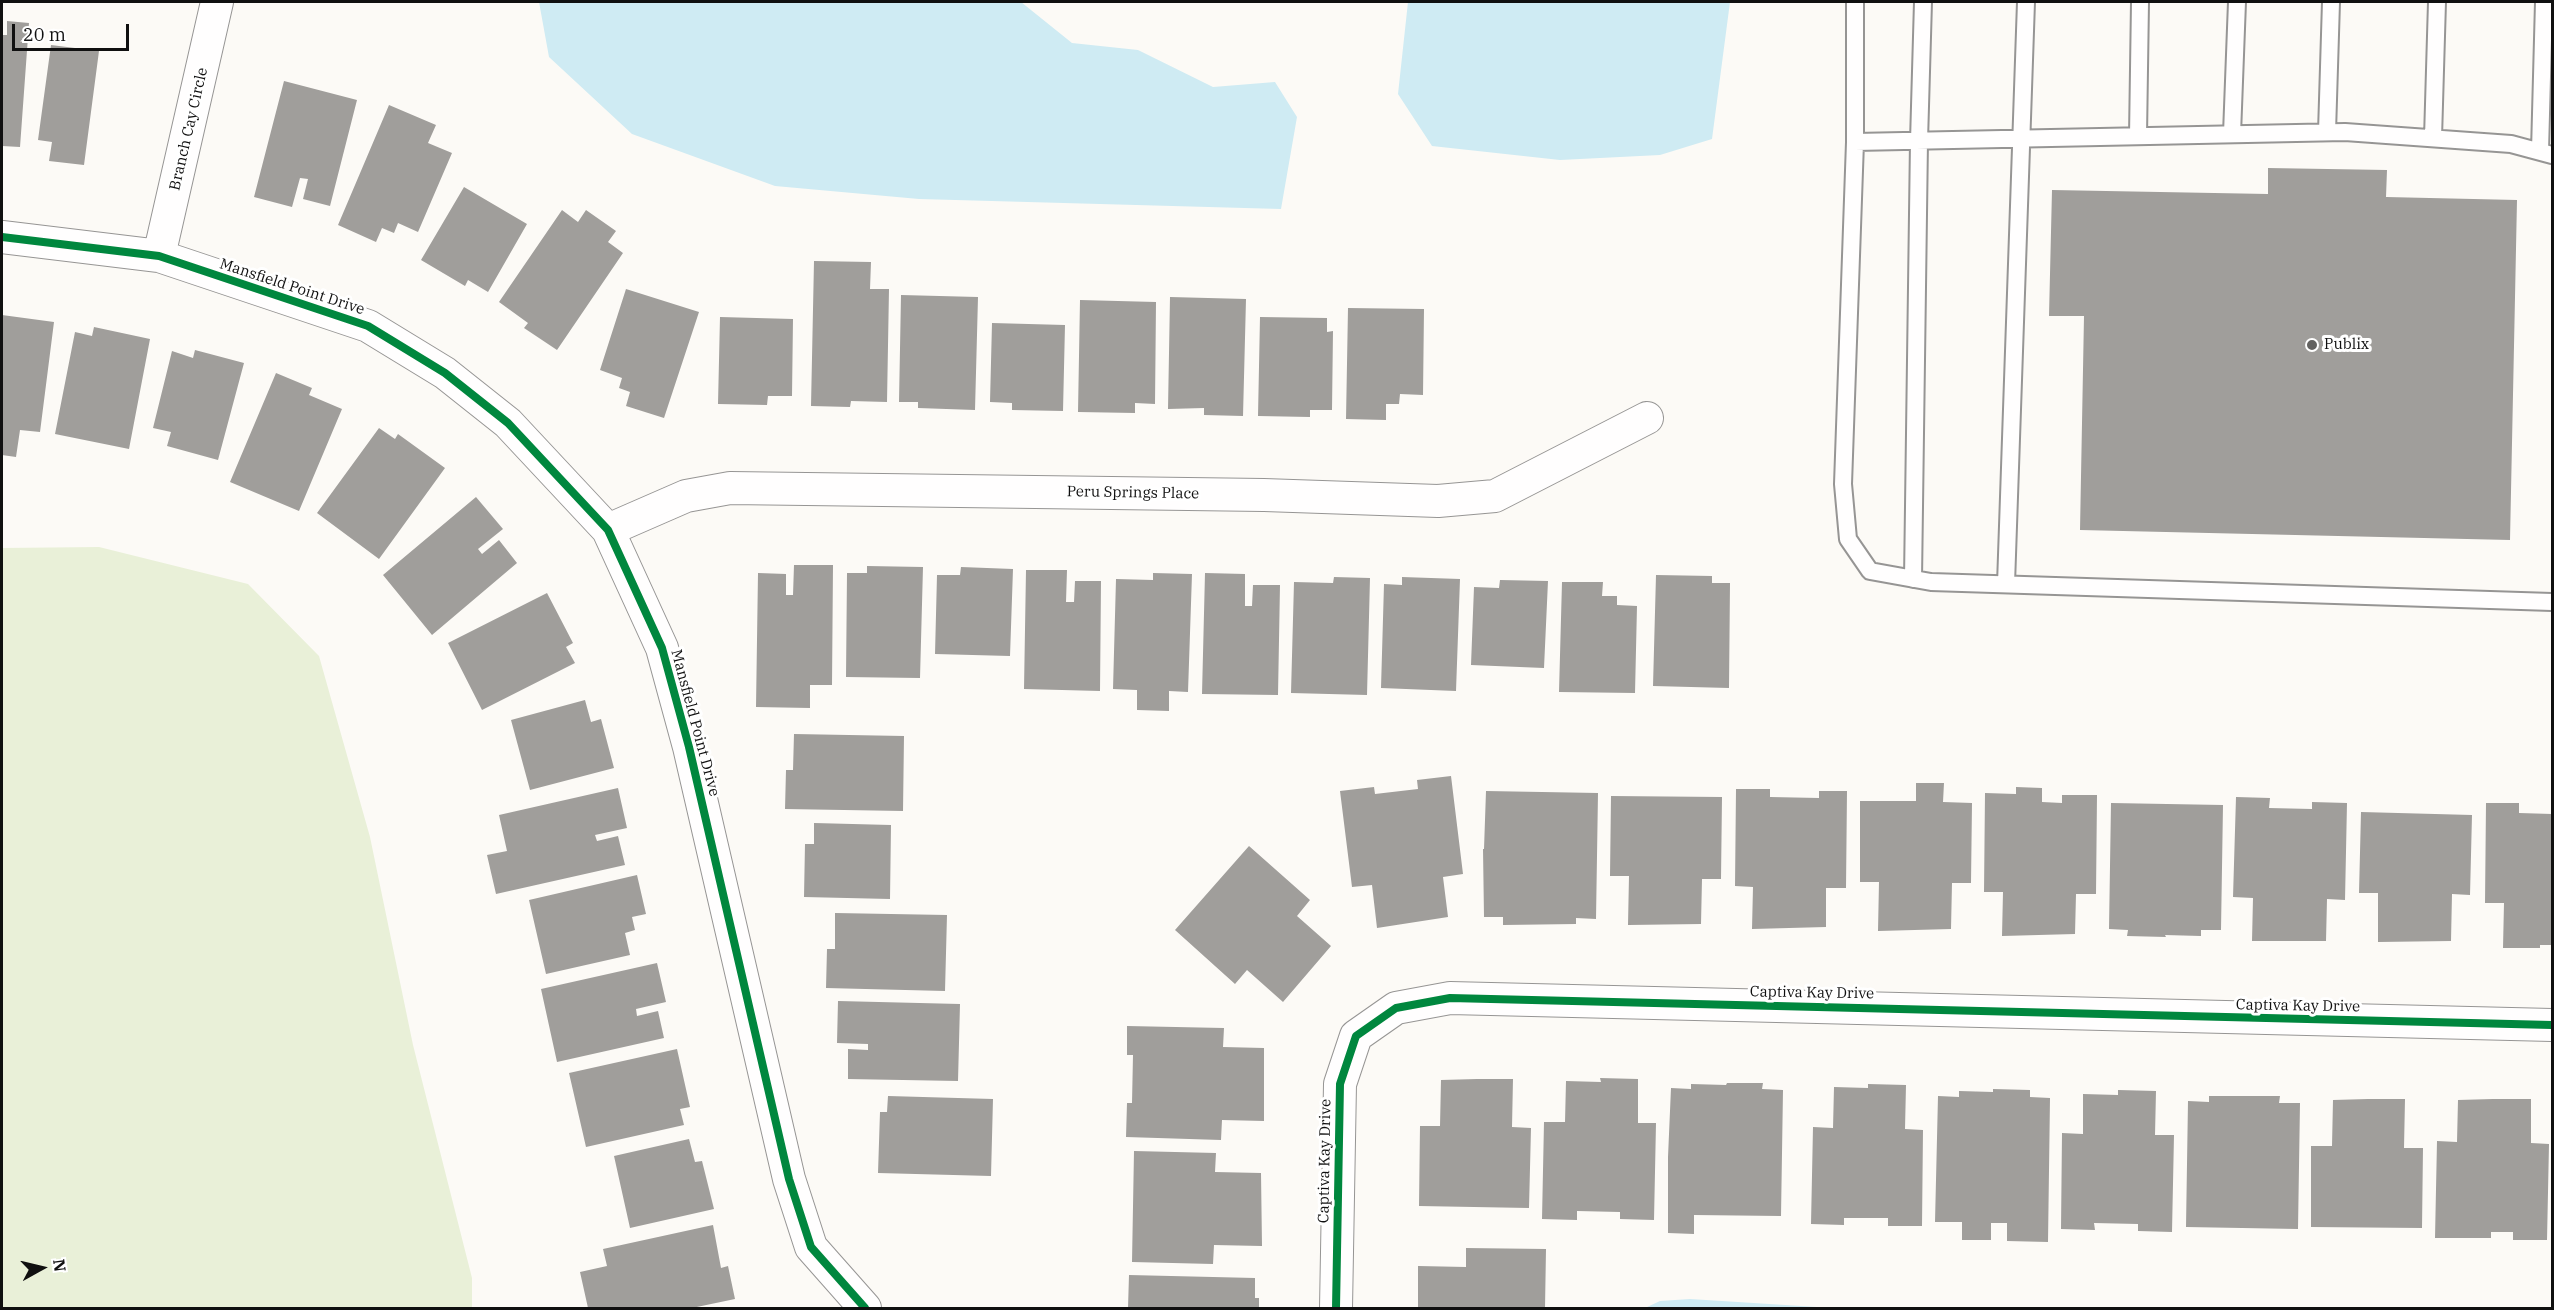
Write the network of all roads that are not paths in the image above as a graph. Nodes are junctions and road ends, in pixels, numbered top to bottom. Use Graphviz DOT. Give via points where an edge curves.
graph roads {
  1 [pos="216,2"];
  2 [pos="1855,2"];
  3 [pos="1923,2"];
  4 [pos="2026,2"];
  5 [pos="2140,2"];
  6 [pos="2237,2"];
  7 [pos="2331,2"];
  8 [pos="2437,2"];
  9 [pos="2544,2"];
  10 [pos="2327,132"];
  11 [pos="2232,134"];
  12 [pos="2138,135"];
  13 [pos="2022,138"];
  14 [pos="2433,138"];
  15 [pos="1919,141"];
  16 [pos="1855,142"];
  17 [pos="2546,153"];
  18 [pos="2,237"];
  19 [pos="159,256"];
  20 [pos="1647,418"];
  21 [pos="608,530"];
  22 [pos="1913,579"];
  23 [pos="2006,584"];
  24 [pos="2553,602"];
  25 [pos="2553,1025"];
  26 [pos="866,1308"];
  27 [pos="1336,1308"];
  1 -- 19 [label="street, Branch Cay Circle"];
  2 -- 16 [label="lane"];
  3 -- 15 [label="lane"];
  4 -- 13 [label="lane"];
  5 -- 12 [label="lane"];
  6 -- 11 [label="lane"];
  7 -- 10 [label="lane"];
  8 -- 14 [label="lane"];
  9 -- 17 [label="lane"];
  10 -- 11 [label="lane"];
  10 -- 14 [label="lane"];
  11 -- 12 [label="lane"];
  12 -- 13 [label="lane"];
  13 -- 15 [label="lane"];
  13 -- 23 [label="lane"];
  14 -- 17 [label="lane" via="2511,144"];
  15 -- 16 [label="lane"];
  15 -- 22 [label="lane"];
  16 -- 22 [label="lane" via="1843,484 1848,539 1870,571"];
  18 -- 19 [label="street, Mansfield Point Drive"];
  19 -- 21 [label="street, Mansfield Point Drive" via="368,326 445,373 508,423"];
  20 -- 21 [label="street, Peru Springs Place" via="1495,496 1438,501 730,488 686,496"];
  21 -- 26 [label="street, Mansfield Point Drive" via="662,648 689,747 789,1179 811,1247"];
  22 -- 23 [label="lane"];
  23 -- 24 [label="lane"];
  25 -- 27 [label="street, Captiva Kay Drive" via="1450,998 1396,1008 1356,1036 1340,1084"];
}
